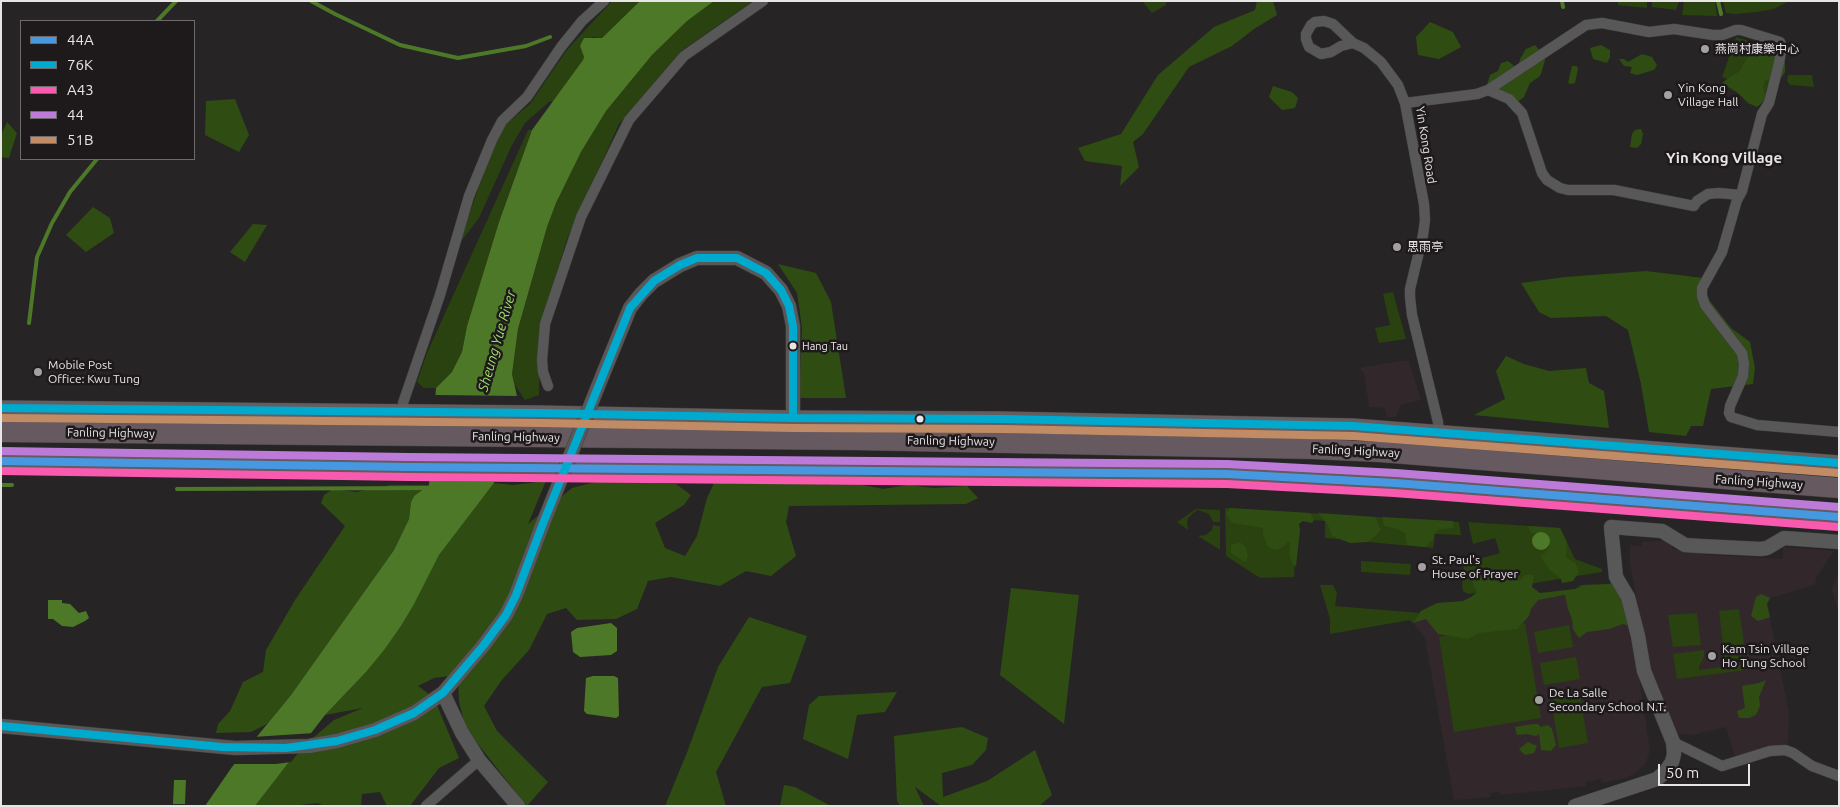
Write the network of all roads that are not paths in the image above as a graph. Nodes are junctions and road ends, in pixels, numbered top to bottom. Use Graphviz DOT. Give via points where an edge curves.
graph roads {
  1 [pos="604,1"];
  2 [pos="763,1"];
  3 [pos="1353,44"];
  4 [pos="1488,90"];
  5 [pos="1406,103"];
  6 [pos="1740,195"];
  7 [pos="548,386"];
  8 [pos="1,408"];
  9 [pos="404,413"];
  10 [pos="793,418"];
  11 [pos="1,432"];
  12 [pos="1839,432"];
  13 [pos="1439,433"];
  14 [pos="1,461"];
  15 [pos="1839,463"];
  16 [pos="1839,488"];
  17 [pos="1839,518"];
  18 [pos="1839,542"];
  19 [pos="442,693"];
  20 [pos="1,726"];
  21 [pos="1673,742"];
  22 [pos="479,760"];
  23 [pos="1839,776"];
  24 [pos="426,806"];
  25 [pos="518,806"];
  26 [pos="1575,806"];
  1 -- 9 [label="street" via="582,21 527,97 502,121 492,140 469,196 403,403"];
  2 -- 7 [label="street" via="684,56 629,120 581,216 545,324 542,360"];
  3 -- 5 [label="street" via="1364,48 1381,62 1398,85"];
  4 -- 5 [label="street, Yin Kong Road"];
  4 -- 6 [label="street" via="1509,99 1522,113 1542,173 1560,188 1614,190 1694,206 1708,194"];
  4 -- 6 [label="street, Yin Kong Road" via="1586,25 1602,23 1649,32 1674,29 1713,36 1741,30 1780,42 1782,46 1769,103 1762,114"];
  5 -- 13 [label="street, Yin Kong Road" via="1425,220 1410,298"];
  6 -- 12 [label="street" via="1722,252 1702,288 1705,306 1742,353 1743,376 1729,413 1731,417 1757,426"];
  8 -- 9 [label="main road"];
  9 -- 10 [label="main road"];
  10 -- 13 [label="main road" via="1353,426"];
  10 -- 19 [label="street, bridge" via="793,326 789,306 781,290 766,273 737,258 709,257 680,265 654,281 630,308 506,615"];
  11 -- 16 [label="highway, Fanling Highway" via="866,440 1314,449"];
  13 -- 15 [label="main road"];
  14 -- 17 [label="highway" via="1227,474 1395,483"];
  18 -- 21 [label="street" via="1784,538 1761,549 1700,546 1685,545 1662,531 1611,527 1616,577 1628,597 1644,671"];
  19 -- 20 [label="street" via="414,713 375,730 336,741 286,748 222,748"];
  19 -- 22 [label="street"];
  21 -- 23 [label="street" via="1722,766 1785,750 1812,766"];
  21 -- 26 [label="street" via="1672,762 1657,779"];
  22 -- 24 [label="street"];
  22 -- 25 [label="street"];
}
